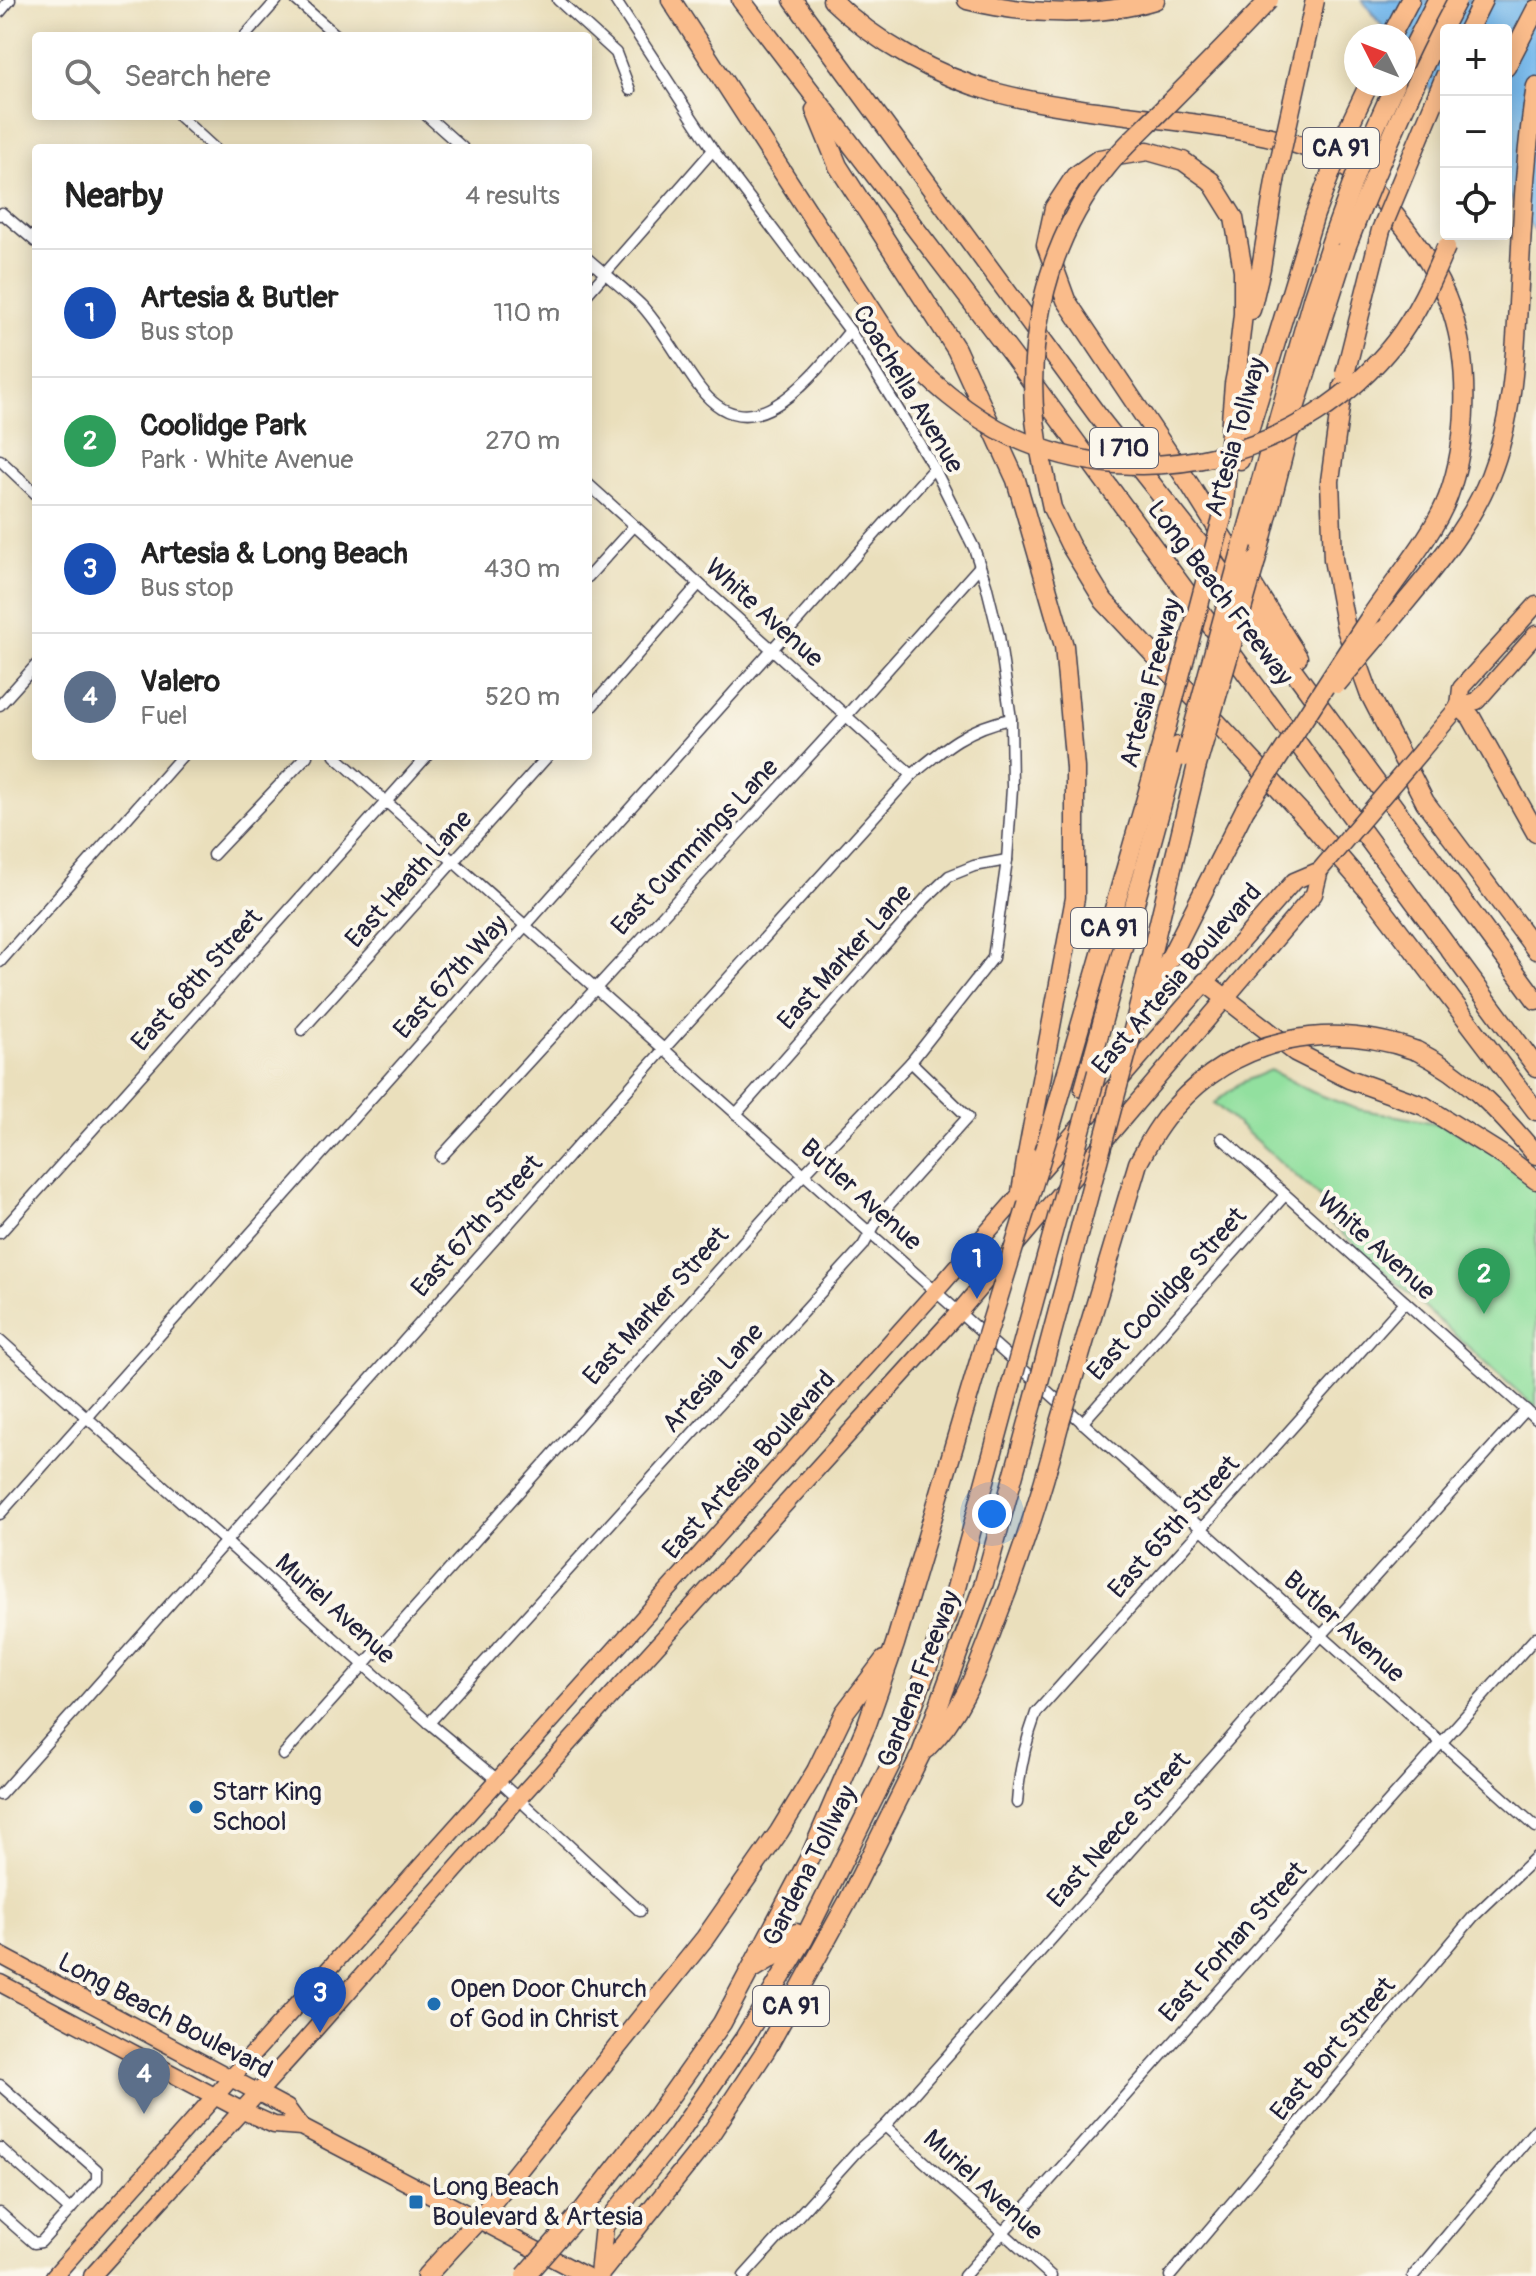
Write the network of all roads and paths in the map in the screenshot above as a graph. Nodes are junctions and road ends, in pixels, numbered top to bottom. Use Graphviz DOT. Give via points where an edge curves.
graph roads {
  1 [pos="10,0"];
  2 [pos="277,0"];
  3 [pos="296,0"];
  4 [pos="558,0"];
  5 [pos="615,0"];
  6 [pos="671,0"];
  7 [pos="741,0"];
  8 [pos="793,0"];
  9 [pos="832,0"];
  10 [pos="967,0"];
  11 [pos="1155,0"];
  12 [pos="1269,0"];
  13 [pos="1315,0"];
  14 [pos="1410,0"];
  15 [pos="1426,0"];
  16 [pos="1437,0"];
  17 [pos="1457,0"];
  18 [pos="1483,0"];
  19 [pos="1525,0"];
  20 [pos="1536,9"];
  21 [pos="0,12"];
  22 [pos="1397,24"];
  23 [pos="1414,24"];
  24 [pos="1471,24"];
  25 [pos="249,32"];
  26 [pos="332,32"];
  27 [pos="1512,38"];
  28 [pos="1416,41"];
  29 [pos="1512,55"];
  30 [pos="1536,86"];
  31 [pos="1440,88"];
  32 [pos="807,89"];
  33 [pos="630,90"];
  34 [pos="1363,96"];
  35 [pos="1380,96"];
  36 [pos="1390,96"];
  37 [pos="183,120"];
  38 [pos="432,120"];
  39 [pos="210,144"];
  40 [pos="458,144"];
  41 [pos="713,150"];
  42 [pos="1,214"];
  43 [pos="1330,231"];
  44 [pos="32,239"];
  45 [pos="1448,240"];
  46 [pos="592,262"];
  47 [pos="605,273"];
  48 [pos="592,288"];
  49 [pos="850,331"];
  50 [pos="1237,367"];
  51 [pos="0,460"];
  52 [pos="934,468"];
  53 [pos="592,488"];
  54 [pos="32,490"];
  55 [pos="1223,515"];
  56 [pos="634,526"];
  57 [pos="980,566"];
  58 [pos="592,573"];
  59 [pos="699,584"];
  60 [pos="1536,605"];
  61 [pos="1536,634"];
  62 [pos="773,650"];
  63 [pos="32,669"];
  64 [pos="0,705"];
  65 [pos="592,706"];
  66 [pos="1459,706"];
  67 [pos="846,716"];
  68 [pos="1011,719"];
  69 [pos="1302,726"];
  70 [pos="1187,757"];
  71 [pos="178,760"];
  72 [pos="303,760"];
  73 [pos="340,760"];
  74 [pos="423,760"];
  75 [pos="544,760"];
  76 [pos="912,775"];
  77 [pos="386,801"];
  78 [pos="1536,833"];
  79 [pos="213,855"];
  80 [pos="1007,860"];
  81 [pos="455,862"];
  82 [pos="1320,870"];
  83 [pos="1460,893"];
  84 [pos="526,926"];
  85 [pos="1536,950"];
  86 [pos="0,962"];
  87 [pos="1205,982"];
  88 [pos="595,987"];
  89 [pos="1227,999"];
  90 [pos="1536,1000"];
  91 [pos="302,1030"];
  92 [pos="1133,1030"];
  93 [pos="664,1049"];
  94 [pos="911,1062"];
  95 [pos="1536,1067"];
  96 [pos="1097,1072"];
  97 [pos="1084,1089"];
  98 [pos="1536,1111"];
  99 [pos="736,1114"];
  100 [pos="1222,1138"];
  101 [pos="1536,1155"];
  102 [pos="441,1157"];
  103 [pos="804,1174"];
  104 [pos="1536,1180"];
  105 [pos="1285,1195"];
  106 [pos="0,1233"];
  107 [pos="871,1234"];
  108 [pos="1010,1254"];
  109 [pos="936,1291"];
  110 [pos="1405,1302"];
  111 [pos="959,1312"];
  112 [pos="0,1340"];
  113 [pos="1007,1381"];
  114 [pos="1526,1410"];
  115 [pos="86,1417"];
  116 [pos="1536,1419"];
  117 [pos="1082,1423"];
  118 [pos="0,1514"];
  119 [pos="1202,1529"];
  120 [pos="226,1542"];
  121 [pos="1321,1636"];
  122 [pos="1536,1637"];
  123 [pos="895,1644"];
  124 [pos="365,1666"];
  125 [pos="429,1723"];
  126 [pos="1441,1743"];
  127 [pos="921,1754"];
  128 [pos="283,1755"];
  129 [pos="499,1781"];
  130 [pos="0,1795"];
  131 [pos="518,1799"];
  132 [pos="1017,1803"];
  133 [pos="1536,1827"];
  134 [pos="1536,1857"];
  135 [pos="640,1911"];
  136 [pos="0,1955"];
  137 [pos="750,1970"];
  138 [pos="0,1983"];
  139 [pos="231,2078"];
  140 [pos="0,2085"];
  141 [pos="257,2092"];
  142 [pos="215,2096"];
  143 [pos="241,2110"];
  144 [pos="885,2126"];
  145 [pos="301,2127"];
  146 [pos="1536,2129"];
  147 [pos="0,2148"];
  148 [pos="70,2210"];
  149 [pos="0,2213"];
  150 [pos="479,2219"];
  151 [pos="1003,2232"];
  152 [pos="594,2275"];
  153 [pos="54,2276"];
  154 [pos="92,2276"];
  155 [pos="426,2276"];
  156 [pos="525,2276"];
  157 [pos="744,2276"];
  158 [pos="964,2276"];
  159 [pos="1051,2276"];
  160 [pos="1170,2276"];
  161 [pos="1413,2276"];
  1 -- 21 [label="street"];
  2 -- 25 [label="street"];
  3 -- 26 [label="street"];
  4 -- 33 [label="street" via="616,53"];
  5 -- 41 [label="street, Coachella Avenue"];
  6 -- 45 [label="highway, bridge" via="894,344 932,383 972,413 1012,437 1055,453 1149,465 1200,460 1253,447 1289,431 1334,404 1396,341 1426,293"];
  7 -- 32 [label="highway, Long Beach Freeway / I 710"];
  8 -- 83 [label="highway, Long Beach Freeway / I 710" via="1101,420"];
  9 -- 69 [label="highway, bridge" via="930,67 992,91 1265,135 1315,152 1354,174 1417,244 1456,325 1465,411 1448,496"];
  10 -- 11 [label="highway" via="1051,12"];
  12 -- 98 [label="highway, bridge" via="1107,166 1068,225 1044,294 1034,362 1035,430 1052,508 1104,601 1372,895"];
  13 -- 50 [label="highway, bridge"];
  14 -- 22 [label="highway"];
  15 -- 23 [label="highway"];
  16 -- 28 [label="highway"];
  17 -- 43 [label="highway, Artesia Freeway / CA 91, bridge" via="1386,147"];
  18 -- 24 [label="highway"];
  19 -- 27 [label="highway"];
  20 -- 29 [label="highway"];
  30 -- 69 [label="highway, bridge" via="1528,134 1515,350 1504,435 1489,478 1448,549"];
  31 -- 85 [label="highway, bridge" via="1381,230 1345,374 1330,481 1333,559 1346,629 1369,693 1425,802"];
  32 -- 95 [label="highway, Long Beach Freeway / I 710" via="1012,355"];
  32 -- 108 [label="highway, bridge" via="838,166 956,349 986,414 1016,480 1064,646 1075,768 1075,898"];
  34 -- 43 [label="highway, Artesia Freeway / CA 91, bridge" via="1348,128"];
  35 -- 43 [label="highway, Artesia Tollway"];
  36 -- 43 [label="highway, Artesia Tollway, bridge"];
  37 -- 39 [label="street"];
  38 -- 40 [label="street"];
  41 -- 47 [label="street"];
  41 -- 49 [label="street, Coachella Avenue"];
  42 -- 44 [label="street"];
  43 -- 55 [label="highway, Artesia Freeway / CA 91"];
  43 -- 70 [label="highway, Artesia Tollway" via="1240,540"];
  43 -- 70 [label="highway, Artesia Freeway / CA 91, bridge" via="1296,405 1256,561"];
  46 -- 47 [label="street"];
  47 -- 48 [label="street"];
  47 -- 49 [label="street" via="644,308 702,391 724,411 749,416 776,407 807,381"];
  49 -- 52 [label="street, Coachella Avenue"];
  50 -- 55 [label="highway"];
  50 -- 83 [label="highway" via="1243,270 1234,218 1211,181 1183,161 1148,151 1099,159 1075,176 1054,208 1046,245 1066,300 1338,717 1445,863"];
  51 -- 54 [label="street"];
  52 -- 57 [label="street, Coachella Avenue"];
  52 -- 62 [label="street, East 67th Way"];
  53 -- 56 [label="street, White Avenue"];
  55 -- 108 [label="highway, Artesia Freeway / CA 91, bridge" via="1166,729"];
  56 -- 58 [label="street"];
  56 -- 59 [label="street, White Avenue"];
  57 -- 67 [label="street, East Cummings Lane"];
  57 -- 68 [label="street, Coachella Avenue" via="999,636"];
  59 -- 62 [label="street, White Avenue"];
  59 -- 65 [label="street"];
  60 -- 66 [label="main road, East Artesia Boulevard" via="1461,688"];
  61 -- 66 [label="main road, East Artesia Boulevard" via="1477,701"];
  62 -- 67 [label="street, White Avenue"];
  62 -- 84 [label="street, East 67th Way"];
  63 -- 64 [label="street"];
  66 -- 78 [label="highway" via="1471,717"];
  66 -- 82 [label="main road, East Artesia Boulevard, bridge"];
  67 -- 76 [label="street, White Avenue"];
  67 -- 88 [label="street, East Cummings Lane"];
  68 -- 76 [label="street, East 67th Street" via="986,723 950,743"];
  68 -- 80 [label="street, Coachella Avenue"];
  69 -- 92 [label="highway, bridge" via="1245,809"];
  70 -- 92 [label="highway, Artesia Freeway / CA 91"];
  70 -- 96 [label="highway, Artesia Tollway"];
  70 -- 97 [label="highway, Artesia Tollway"];
  71 -- 86 [label="street"];
  72 -- 79 [label="street"];
  73 -- 77 [label="street, Butler Avenue"];
  74 -- 77 [label="street, East 68th Street"];
  75 -- 81 [label="street, East Heath Lane"];
  76 -- 93 [label="street, East 67th Street"];
  77 -- 81 [label="street, Butler Avenue"];
  77 -- 106 [label="street, East 68th Street"];
  80 -- 94 [label="street, East Marker Street" via="993,958"];
  80 -- 99 [label="street, East Marker Lane" via="949,876"];
  81 -- 84 [label="street, Butler Avenue"];
  81 -- 91 [label="street, East Heath Lane"];
  82 -- 87 [label="main road, East Artesia Boulevard" via="1294,881"];
  82 -- 89 [label="main road, East Artesia Boulevard" via="1314,894"];
  83 -- 90 [label="highway, Long Beach Freeway / I 710"];
  84 -- 88 [label="street, Butler Avenue"];
  84 -- 115 [label="street, East 67th Way"];
  87 -- 89 [label="highway"];
  87 -- 109 [label="main road, East Artesia Boulevard"];
  88 -- 93 [label="street, Butler Avenue"];
  88 -- 102 [label="street, East Cummings Lane"];
  89 -- 104 [label="highway" via="1295,1052 1349,1079 1424,1106"];
  89 -- 111 [label="main road, East Artesia Boulevard"];
  92 -- 127 [label="highway, Gardena Freeway / CA 91, bridge" via="984,1583"];
  93 -- 99 [label="street, Butler Avenue"];
  93 -- 120 [label="street, East 67th Street"];
  94 -- 103 [label="street, East Marker Street"];
  94 -- 107 [label="street, Artesia Lane" via="968,1117 880,1215"];
  96 -- 113 [label="highway, Gardena Tollway, bridge"];
  97 -- 113 [label="highway, Gardena Tollway"];
  99 -- 103 [label="street, Butler Avenue"];
  100 -- 105 [label="street, White Avenue"];
  101 -- 127 [label="highway, bridge" via="1495,1106 1447,1066 1387,1040 1356,1035 1260,1047 1199,1084 1175,1106 1138,1163 1040,1498 969,1690 944,1731"];
  103 -- 107 [label="street, Butler Avenue"];
  103 -- 124 [label="street, East Marker Street"];
  105 -- 110 [label="street, White Avenue"];
  105 -- 117 [label="street, East Coolidge Street"];
  107 -- 109 [label="street, Butler Avenue"];
  107 -- 125 [label="street, Artesia Lane"];
  108 -- 123 [label="highway, Gardena Freeway / CA 91, bridge"];
  109 -- 111 [label="street, Butler Avenue"];
  109 -- 129 [label="main road, East Artesia Boulevard"];
  110 -- 114 [label="street, White Avenue"];
  110 -- 119 [label="street, East 65th Street"];
  111 -- 117 [label="street, Butler Avenue"];
  111 -- 131 [label="main road, East Artesia Boulevard"];
  112 -- 115 [label="street, Muriel Avenue"];
  113 -- 137 [label="highway, Gardena Tollway" via="937,1611 866,1800 789,1947"];
  113 -- 152 [label="highway, Gardena Tollway" via="953,1599 892,1762 804,1939 745,2037 676,2137 604,2226"];
  114 -- 116 [label="street, White Avenue"];
  114 -- 121 [label="street, East Neece Street"];
  115 -- 118 [label="street, East 67th Way"];
  115 -- 120 [label="street, Muriel Avenue"];
  117 -- 119 [label="street, Butler Avenue"];
  119 -- 121 [label="street, Butler Avenue"];
  119 -- 132 [label="street, East 65th Street" via="1036,1713 1025,1742"];
  120 -- 124 [label="street, Muriel Avenue"];
  120 -- 130 [label="street, East 67th Street"];
  121 -- 126 [label="street, Butler Avenue"];
  121 -- 144 [label="street, East Neece Street"];
  122 -- 126 [label="street, East Forhan Street"];
  123 -- 137 [label="highway, Gardena Freeway / CA 91" via="810,1857"];
  123 -- 150 [label="highway" via="844,1713 779,1832 705,1938"];
  124 -- 125 [label="street, Muriel Avenue"];
  124 -- 128 [label="street, East Marker Street"];
  125 -- 129 [label="street, Muriel Avenue"];
  126 -- 133 [label="street, Butler Avenue"];
  126 -- 151 [label="street, East Forhan Street"];
  127 -- 152 [label="highway, Gardena Freeway / CA 91" via="766,2050 704,2144"];
  129 -- 131 [label="street, Muriel Avenue"];
  129 -- 139 [label="main road, East Artesia Boulevard"];
  131 -- 135 [label="street, Muriel Avenue"];
  131 -- 141 [label="main road, East Artesia Boulevard"];
  134 -- 160 [label="street, East Bort Street" via="1473,1917"];
  136 -- 139 [label="main road, Long Beach Boulevard"];
  137 -- 156 [label="highway, Gardena Freeway / CA 91, bridge" via="722,2023 657,2115"];
  138 -- 142 [label="main road, Long Beach Boulevard"];
  139 -- 141 [label="main road, Long Beach Boulevard"];
  139 -- 142 [label="main road, East Artesia Boulevard"];
  140 -- 148 [label="street" via="97,2170 97,2180"];
  141 -- 143 [label="main road, East Artesia Boulevard"];
  141 -- 145 [label="main road, Long Beach Boulevard" via="287,2108"];
  142 -- 143 [label="main road, Long Beach Boulevard"];
  142 -- 153 [label="main road, East Artesia Boulevard"];
  143 -- 145 [label="main road, Long Beach Boulevard" via="274,2125"];
  143 -- 154 [label="main road, East Artesia Boulevard"];
  144 -- 151 [label="street, Muriel Avenue"];
  144 -- 157 [label="street, East Neece Street"];
  145 -- 150 [label="main road, Long Beach Boulevard"];
  146 -- 161 [label="street"];
  147 -- 148 [label="street"];
  148 -- 149 [label="street" via="34,2243"];
  150 -- 152 [label="main road, Long Beach Boulevard"];
  150 -- 155 [label="highway"];
  151 -- 158 [label="street, East Forhan Street"];
  151 -- 159 [label="street, Muriel Avenue"];
}
